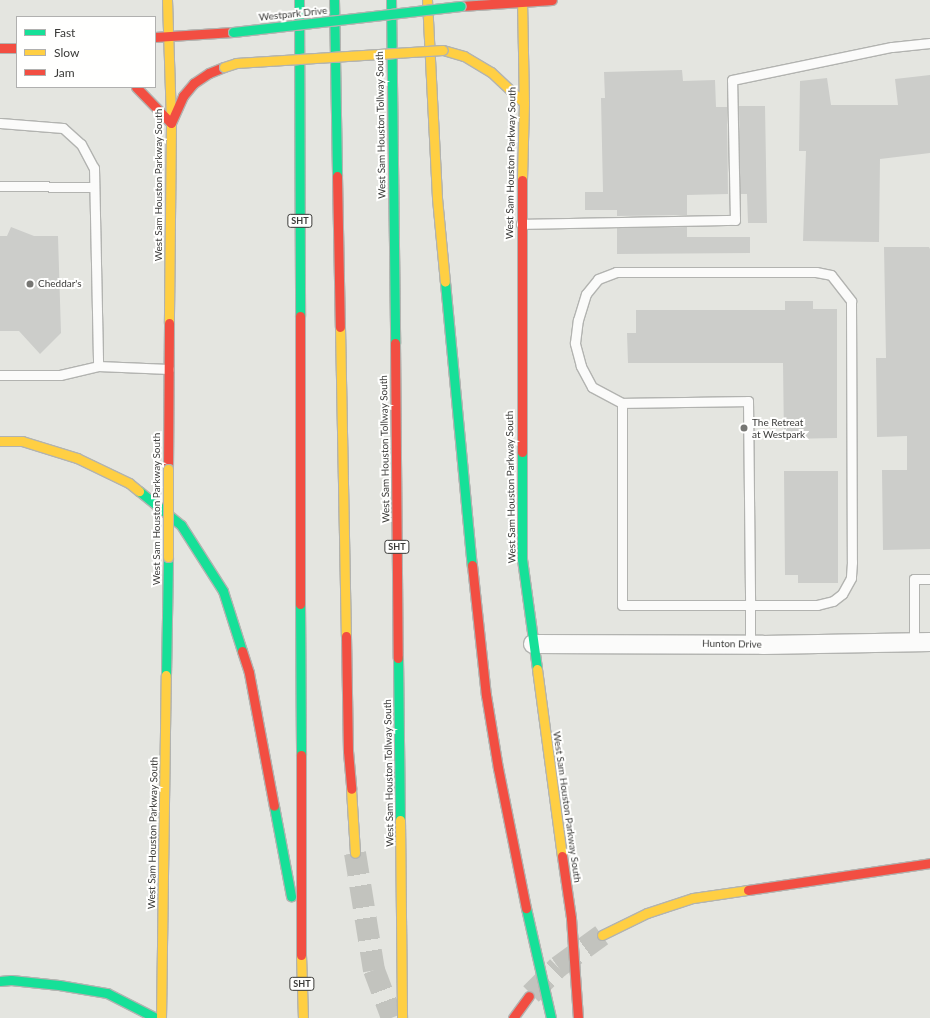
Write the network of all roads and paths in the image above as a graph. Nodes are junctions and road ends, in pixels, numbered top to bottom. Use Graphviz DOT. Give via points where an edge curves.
graph roads {
  1 [pos="167,0"];
  2 [pos="299,0"];
  3 [pos="334,0"];
  4 [pos="391,0"];
  5 [pos="427,0"];
  6 [pos="552,0"];
  7 [pos="522,1"];
  8 [pos="168,36"];
  9 [pos="156,37"];
  10 [pos="930,43"];
  11 [pos="0,48"];
  12 [pos="16,48"];
  13 [pos="137,88"];
  14 [pos="524,103"];
  15 [pos="0,123"];
  16 [pos="171,123"];
  17 [pos="0,186"];
  18 [pos="94,187"];
  19 [pos="521,224"];
  20 [pos="98,366"];
  21 [pos="169,369"];
  22 [pos="0,375"];
  23 [pos="622,403"];
  24 [pos="0,441"];
  25 [pos="930,579"];
  26 [pos="750,605"];
  27 [pos="922,642"];
  28 [pos="533,644"];
  29 [pos="750,644"];
  30 [pos="355,853"];
  31 [pos="930,863"];
  32 [pos="602,935"];
  33 [pos="301,949"];
  34 [pos="0,972"];
  35 [pos="11,980"];
  36 [pos="0,981"];
  37 [pos="529,996"];
  38 [pos="156,1018"];
  39 [pos="161,1018"];
  40 [pos="303,1018"];
  41 [pos="402,1018"];
  42 [pos="513,1018"];
  43 [pos="551,1018"];
  44 [pos="578,1018"];
  1 -- 8 [label="main road, West Sam Houston Parkway South"];
  2 -- 33 [label="main road, SHT"];
  3 -- 30 [label="main road" via="348,743"];
  4 -- 41 [label="main road, West Sam Houston Tollway South / SHT"];
  5 -- 43 [label="main road" via="437,198 466,514 486,695 525,905"];
  6 -- 7 [label="main road, Westpark Drive"];
  7 -- 8 [label="main road, Westpark Drive, bridge" via="233,32"];
  7 -- 14 [label="main road, West Sam Houston Parkway South"];
  8 -- 9 [label="main road, Westpark Drive"];
  8 -- 16 [label="main road, West Sam Houston Parkway South"];
  10 -- 19 [label="lane" via="892,47 732,80 735,220"];
  11 -- 12 [label="main road"];
  13 -- 16 [label="main road"];
  14 -- 16 [label="main road, bridge" via="491,72 464,56 443,50 236,63 209,73 194,83 183,96"];
  14 -- 19 [label="main road, West Sam Houston Parkway South"];
  15 -- 18 [label="lane" via="63,128 81,144 94,168"];
  16 -- 21 [label="main road, West Sam Houston Parkway South"];
  17 -- 18 [label="lane"];
  18 -- 20 [label="lane"];
  19 -- 28 [label="main road, West Sam Houston Parkway South" via="522,559"];
  20 -- 21 [label="lane"];
  20 -- 22 [label="lane" via="60,375"];
  21 -- 39 [label="main road, West Sam Houston Parkway South, bridge"];
  23 -- 26 [label="lane" via="622,605"];
  23 -- 26 [label="lane" via="748,401"];
  23 -- 26 [label="lane" via="592,387 581,366 575,343 578,320 586,294 598,279 616,272 816,272 831,276 852,301 851,578 842,594 833,601 817,605"];
  24 -- 33 [label="main road" via="22,441 77,458 129,483 181,525 223,591 249,673"];
  25 -- 27 [label="lane" via="914,579"];
  26 -- 29 [label="lane"];
  27 -- 29 [label="street, Hunton Drive"];
  28 -- 29 [label="street, Hunton Drive"];
  28 -- 44 [label="main road, West Sam Houston Parkway South" via="571,918"];
  31 -- 32 [label="main road" via="693,898 647,913"];
  33 -- 40 [label="main road, SHT"];
  34 -- 35 [label="main road"];
  35 -- 36 [label="main road"];
  35 -- 38 [label="main road" via="107,993"];
  37 -- 42 [label="main road"];
}
